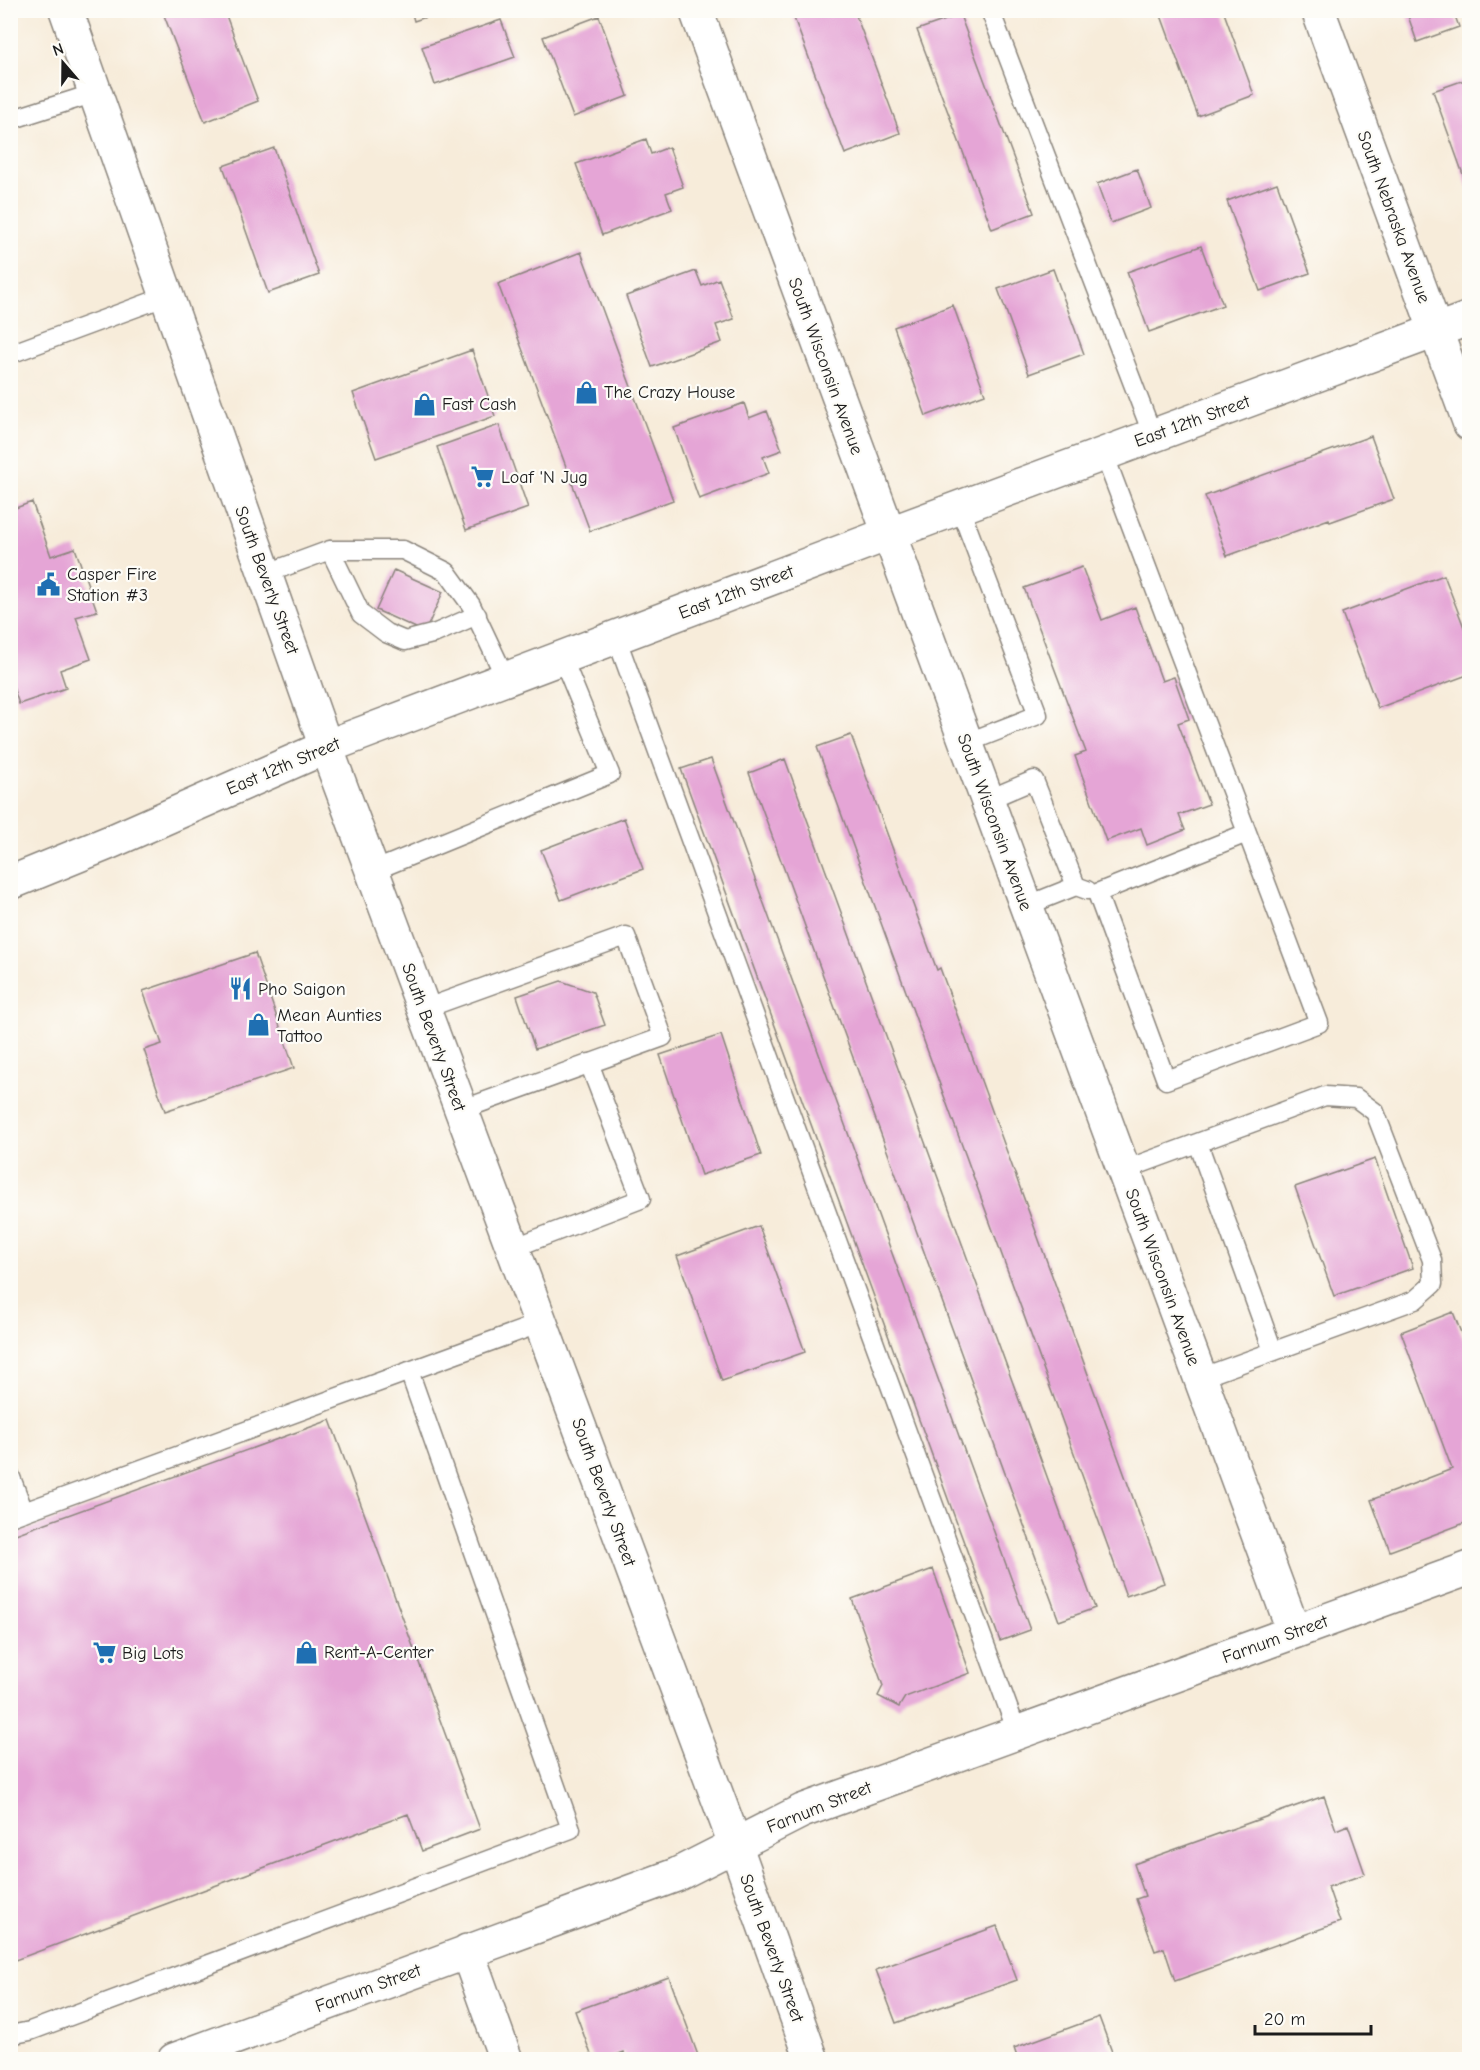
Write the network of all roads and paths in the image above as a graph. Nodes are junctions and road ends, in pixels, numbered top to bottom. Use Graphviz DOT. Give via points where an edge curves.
graph roads {
  1 [pos="66,10"];
  2 [pos="696,10"];
  3 [pos="990,10"];
  4 [pos="1318,10"];
  5 [pos="95,93"];
  6 [pos="10,120"];
  7 [pos="167,296"];
  8 [pos="1470,318"];
  9 [pos="1436,331"];
  10 [pos="10,354"];
  11 [pos="1470,424"];
  12 [pos="1153,435"];
  13 [pos="1104,454"];
  14 [pos="960,508"];
  15 [pos="888,534"];
  16 [pos="330,550"];
  17 [pos="265,574"];
  18 [pos="477,615"];
  19 [pos="616,637"];
  20 [pos="562,657"];
  21 [pos="506,679"];
  22 [pos="966,743"];
  23 [pos="326,747"];
  24 [pos="987,800"];
  25 [pos="1247,834"];
  26 [pos="373,871"];
  27 [pos="10,883"];
  28 [pos="1076,886"];
  29 [pos="1097,893"];
  30 [pos="1026,906"];
  31 [pos="424,1009"];
  32 [pos="589,1063"];
  33 [pos="461,1110"];
  34 [pos="1198,1143"];
  35 [pos="1124,1170"];
  36 [pos="513,1248"];
  37 [pos="541,1323"];
  38 [pos="1274,1351"];
  39 [pos="409,1371"];
  40 [pos="1200,1378"];
  41 [pos="10,1475"];
  42 [pos="17,1514"];
  43 [pos="1470,1568"];
  44 [pos="1294,1632"];
  45 [pos="1017,1732"];
  46 [pos="735,1844"];
  47 [pos="467,1951"];
  48 [pos="10,2035"];
  49 [pos="174,2060"];
  50 [pos="506,2060"];
  51 [pos="812,2060"];
  1 -- 5 [label="street, South Beverly Street"];
  2 -- 15 [label="street, South Wisconsin Avenue"];
  3 -- 12 [label="lane"];
  4 -- 9 [label="street, South Nebraska Avenue"];
  5 -- 6 [label="lane"];
  5 -- 7 [label="street, South Beverly Street"];
  7 -- 10 [label="lane"];
  7 -- 17 [label="street, South Beverly Street"];
  8 -- 9 [label="street, East 12th Street"];
  9 -- 11 [label="street, South Nebraska Avenue"];
  9 -- 12 [label="street, East 12th Street"];
  12 -- 13 [label="street, East 12th Street"];
  13 -- 14 [label="street, East 12th Street"];
  13 -- 25 [label="lane"];
  14 -- 15 [label="street, East 12th Street"];
  14 -- 22 [label="lane" via="1038,715"];
  15 -- 19 [label="street, East 12th Street"];
  15 -- 22 [label="street, South Wisconsin Avenue"];
  16 -- 17 [label="lane"];
  16 -- 18 [label="lane" via="403,550 447,572"];
  16 -- 18 [label="lane" via="361,614 386,633 405,641 436,633"];
  17 -- 23 [label="street, South Beverly Street"];
  18 -- 21 [label="lane"];
  19 -- 20 [label="street, East 12th Street"];
  19 -- 45 [label="lane"];
  20 -- 21 [label="street, East 12th Street"];
  20 -- 26 [label="lane" via="609,774"];
  21 -- 23 [label="street, East 12th Street"];
  22 -- 24 [label="street, South Wisconsin Avenue"];
  23 -- 26 [label="street, South Beverly Street"];
  23 -- 27 [label="street, East 12th Street"];
  24 -- 28 [label="lane" via="1034,780"];
  24 -- 30 [label="street, South Wisconsin Avenue"];
  25 -- 29 [label="lane"];
  25 -- 29 [label="lane" via="1319,1023 1166,1080"];
  26 -- 31 [label="street, South Beverly Street"];
  28 -- 29 [label="lane"];
  28 -- 30 [label="lane"];
  30 -- 35 [label="street, South Wisconsin Avenue"];
  31 -- 32 [label="lane" via="626,936 663,1037"];
  31 -- 33 [label="street, South Beverly Street"];
  32 -- 33 [label="lane"];
  32 -- 36 [label="lane" via="641,1199"];
  33 -- 36 [label="street, South Beverly Street"];
  34 -- 35 [label="lane"];
  34 -- 38 [label="lane"];
  34 -- 38 [label="lane" via="1325,1096 1356,1098 1375,1112 1432,1260 1433,1284 1415,1300"];
  35 -- 40 [label="street, South Wisconsin Avenue"];
  36 -- 37 [label="street, South Beverly Street"];
  37 -- 39 [label="lane"];
  37 -- 46 [label="street, South Beverly Street"];
  38 -- 40 [label="lane"];
  39 -- 42 [label="lane"];
  39 -- 48 [label="lane" via="570,1829 30,2031"];
  40 -- 44 [label="street, South Wisconsin Avenue"];
  41 -- 42 [label="lane"];
  43 -- 44 [label="street, Farnum Street"];
  44 -- 45 [label="street, Farnum Street"];
  45 -- 46 [label="street, Farnum Street" via="802,1811"];
  46 -- 47 [label="street, Farnum Street" via="676,1875"];
  46 -- 51 [label="street, South Beverly Street"];
  47 -- 49 [label="street, Farnum Street"];
  47 -- 50 [label="street"];
}
